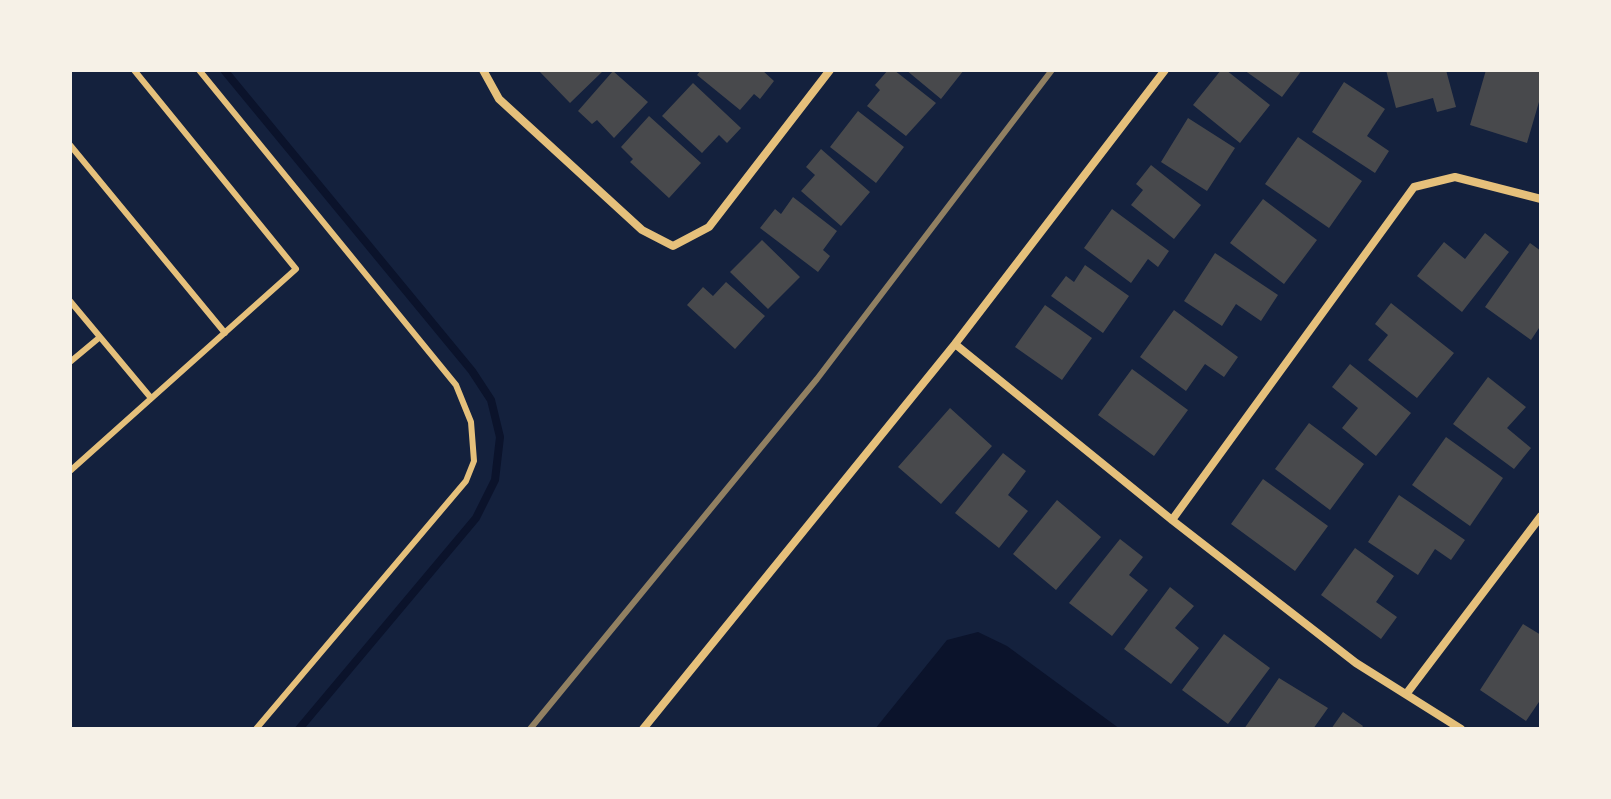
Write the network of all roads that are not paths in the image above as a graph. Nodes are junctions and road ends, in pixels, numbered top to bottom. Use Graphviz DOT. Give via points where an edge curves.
graph roads {
  1 [pos="134,70"];
  2 [pos="199,70"];
  3 [pos="483,70"];
  4 [pos="830,70"];
  5 [pos="1165,70"];
  6 [pos="70,145"];
  7 [pos="1541,199"];
  8 [pos="70,301"];
  9 [pos="225,333"];
  10 [pos="100,337"];
  11 [pos="955,344"];
  12 [pos="70,362"];
  13 [pos="151,398"];
  14 [pos="70,471"];
  15 [pos="1541,516"];
  16 [pos="1172,520"];
  17 [pos="1407,693"];
  18 [pos="256,729"];
  19 [pos="643,729"];
  20 [pos="1461,729"];
  1 -- 9 [label="lane" via="296,269"];
  2 -- 18 [label="lane" via="456,385 471,422 474,461 466,481"];
  3 -- 4 [label="street" via="499,99 642,230 673,246 709,227"];
  5 -- 11 [label="street"];
  6 -- 9 [label="lane"];
  7 -- 16 [label="street" via="1455,177 1414,187"];
  8 -- 10 [label="lane"];
  9 -- 13 [label="lane"];
  10 -- 12 [label="lane"];
  10 -- 13 [label="lane"];
  11 -- 16 [label="street"];
  11 -- 19 [label="street"];
  13 -- 14 [label="lane"];
  15 -- 17 [label="street"];
  16 -- 17 [label="street" via="1356,663"];
  17 -- 20 [label="street"];
}
